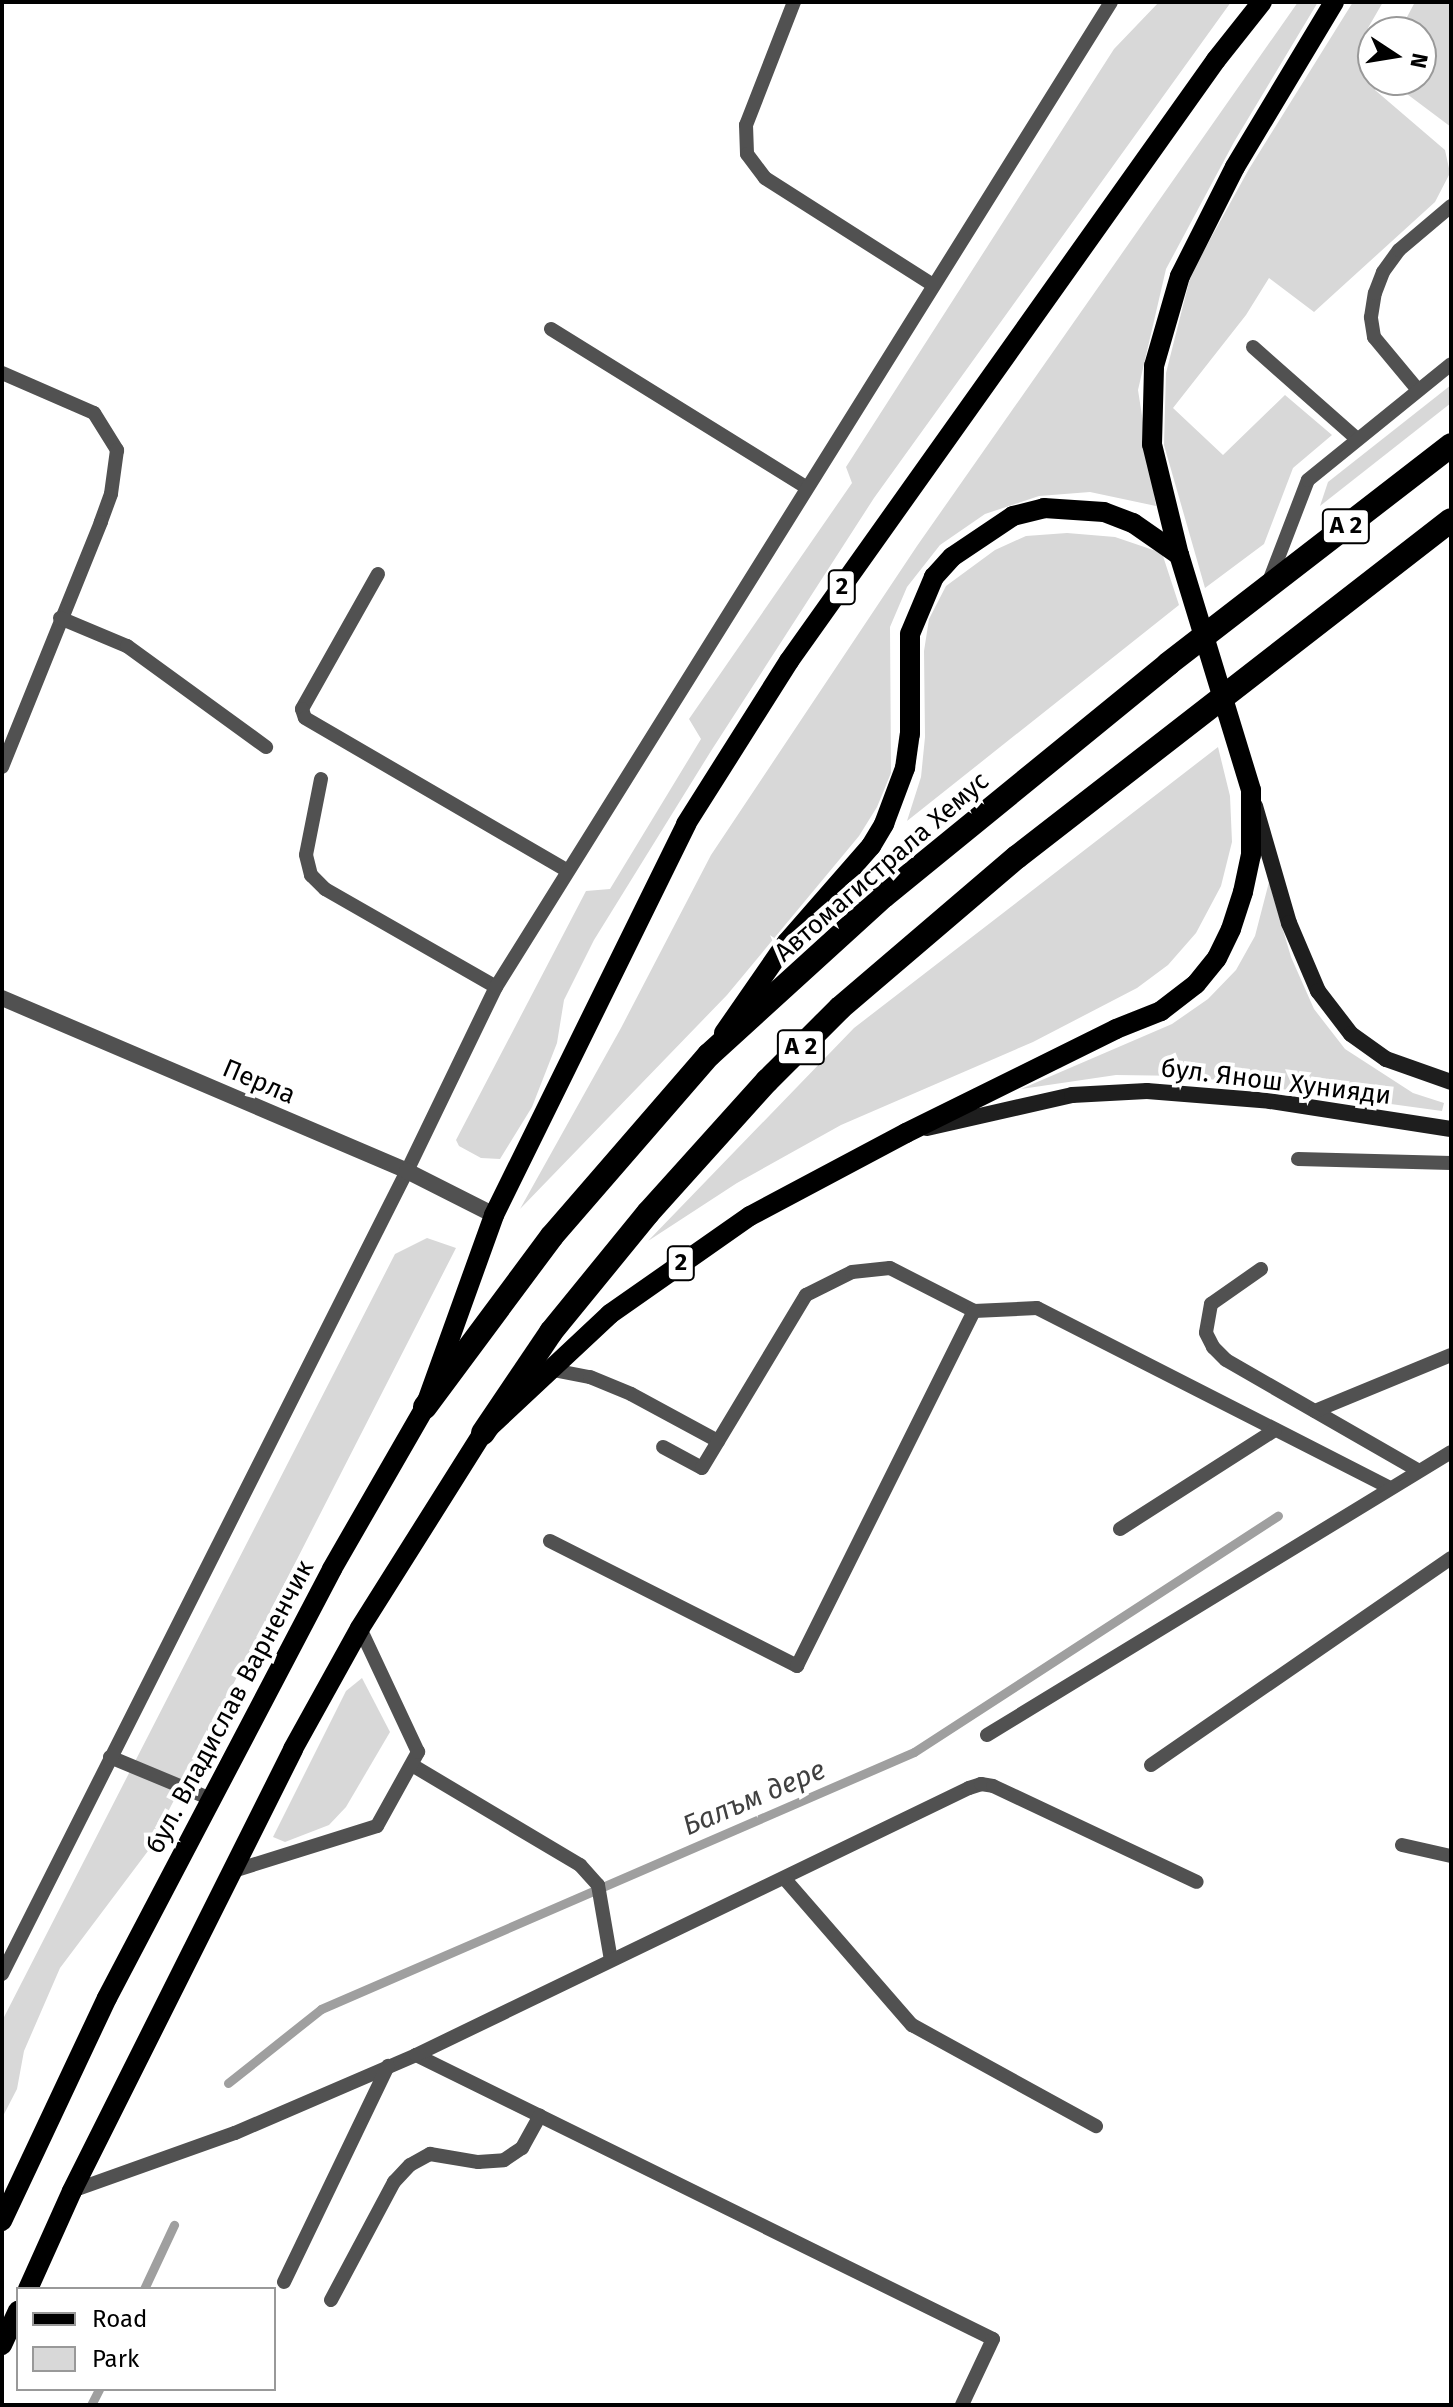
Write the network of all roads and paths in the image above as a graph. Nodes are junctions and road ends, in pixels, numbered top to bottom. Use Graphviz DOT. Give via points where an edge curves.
graph roads {
  1 [pos="794,2"];
  2 [pos="1262,2"];
  3 [pos="1334,2"];
  4 [pos="1107,3"];
  5 [pos="1451,206"];
  6 [pos="933,285"];
  7 [pos="551,329"];
  8 [pos="1253,347"];
  9 [pos="1451,364"];
  10 [pos="2,373"];
  11 [pos="1418,390"];
  12 [pos="1357,439"];
  13 [pos="1451,445"];
  14 [pos="806,487"];
  15 [pos="1451,520"];
  16 [pos="1179,555"];
  17 [pos="378,574"];
  18 [pos="1266,587"];
  19 [pos="60,618"];
  20 [pos="266,747"];
  21 [pos="2,767"];
  22 [pos="321,779"];
  23 [pos="1251,790"];
  24 [pos="566,870"];
  25 [pos="496,987"];
  26 [pos="2,998"];
  27 [pos="709,1055"];
  28 [pos="1451,1082"];
  29 [pos="1451,1129"];
  30 [pos="906,1133"];
  31 [pos="1298,1159"];
  32 [pos="1451,1163"];
  33 [pos="407,1171"];
  34 [pos="494,1215"];
  35 [pos="1261,1269"];
  36 [pos="974,1311"];
  37 [pos="1451,1355"];
  38 [pos="553,1370"];
  39 [pos="425,1407"];
  40 [pos="1315,1411"];
  41 [pos="1275,1430"];
  42 [pos="483,1433"];
  43 [pos="718,1441"];
  44 [pos="663,1447"];
  45 [pos="1451,1452"];
  46 [pos="1417,1470"];
  47 [pos="1388,1487"];
  48 [pos="1120,1529"];
  49 [pos="550,1541"];
  50 [pos="1451,1558"];
  51 [pos="360,1628"];
  52 [pos="987,1735"];
  53 [pos="110,1757"];
  54 [pos="412,1765"];
  55 [pos="1151,1765"];
  56 [pos="211,1799"];
  57 [pos="1402,1845"];
  58 [pos="1451,1856"];
  59 [pos="230,1872"];
  60 [pos="784,1878"];
  61 [pos="1197,1882"];
  62 [pos="9,1941"];
  63 [pos="611,1960"];
  64 [pos="2,1974"];
  65 [pos="416,2055"];
  66 [pos="388,2066"];
  67 [pos="540,2116"];
  68 [pos="1096,2126"];
  69 [pos="72,2191"];
  70 [pos="2,2221"];
  71 [pos="284,2282"];
  72 [pos="29,2287"];
  73 [pos="331,2300"];
  74 [pos="16,2314"];
  75 [pos="2,2345"];
  76 [pos="962,2405"];
  1 -- 6 [label="lane" via="746,125 747,154 765,178"];
  2 -- 34 [label="main road, 2" via="773,686 686,824"];
  3 -- 16 [label="main road, 2" via="1235,167 1180,276 1154,366 1152,444"];
  4 -- 6 [label="lane"];
  5 -- 11 [label="lane" via="1399,250 1375,293 1374,337"];
  6 -- 14 [label="lane"];
  7 -- 14 [label="lane"];
  8 -- 12 [label="lane"];
  9 -- 11 [label="lane"];
  10 -- 19 [label="lane" via="94,413 117,450 111,494"];
  11 -- 12 [label="lane"];
  12 -- 18 [label="lane" via="1308,480"];
  13 -- 18 [label="highway, Автомагистрала Хемус / A 2"];
  14 -- 24 [label="lane"];
  15 -- 42 [label="highway, A 2" via="1185,726 840,1008 648,1213 561,1320"];
  16 -- 23 [label="main road, 2"];
  16 -- 27 [label="main road" via="1133,523 1104,512 1044,508 1013,516 952,557 934,577 910,634 910,734 905,768 884,824 787,942"];
  17 -- 24 [label="lane" via="302,709 305,718"];
  18 -- 27 [label="highway, Автомагистрала Хемус / A 2" via="884,896"];
  19 -- 20 [label="lane" via="127,646"];
  19 -- 21 [label="lane"];
  22 -- 25 [label="lane" via="306,855 311,875 325,889"];
  23 -- 28 [label="street, бул. Янош Хунияди" via="1289,923 1318,991 1351,1034 1386,1059"];
  23 -- 30 [label="main road, 2" via="1251,855 1243,892 1222,948 1196,984 1161,1011"];
  24 -- 25 [label="lane"];
  25 -- 33 [label="lane"];
  26 -- 33 [label="street, Перла"];
  27 -- 39 [label="highway, Автомагистрала Хемус / A 2" via="552,1236"];
  29 -- 30 [label="street, бул. Янош Хунияди" via="1270,1101 1147,1091 1072,1095"];
  30 -- 38 [label="main road, 2" via="750,1216 610,1314"];
  31 -- 32 [label="lane"];
  33 -- 34 [label="street, Перла"];
  33 -- 53 [label="lane"];
  34 -- 39 [label="main road, бул. Владислав Варненчик / 2"];
  35 -- 40 [label="lane" via="1211,1304 1206,1333 1226,1360"];
  36 -- 41 [label="lane" via="1037,1308"];
  36 -- 43 [label="lane" via="890,1268 852,1272 806,1295"];
  36 -- 49 [label="lane" via="797,1666"];
  37 -- 40 [label="lane"];
  38 -- 42 [label="main road, 2"];
  38 -- 43 [label="lane" via="590,1377 631,1394"];
  39 -- 56 [label="main road, бул. Владислав Варненчик" via="332,1569"];
  40 -- 46 [label="lane"];
  41 -- 47 [label="lane"];
  41 -- 48 [label="lane"];
  42 -- 51 [label="main road"];
  43 -- 44 [label="lane" via="702,1468"];
  45 -- 46 [label="lane"];
  46 -- 47 [label="lane"];
  47 -- 52 [label="lane"];
  50 -- 55 [label="lane"];
  51 -- 54 [label="lane" via="418,1752"];
  51 -- 59 [label="main road"];
  53 -- 56 [label="lane"];
  53 -- 62 [label="lane"];
  54 -- 59 [label="lane" via="377,1826"];
  54 -- 63 [label="lane" via="580,1865 598,1885"];
  56 -- 70 [label="main road, бул. Владислав Варненчик" via="107,1998"];
  57 -- 58 [label="lane"];
  59 -- 69 [label="main road"];
  60 -- 61 [label="lane" via="981,1784"];
  60 -- 63 [label="lane"];
  60 -- 68 [label="lane" via="912,2025"];
  62 -- 64 [label="lane"];
  63 -- 65 [label="lane"];
  65 -- 66 [label="lane"];
  65 -- 67 [label="lane"];
  66 -- 69 [label="lane" via="235,2133"];
  66 -- 71 [label="lane"];
  67 -- 73 [label="lane" via="522,2148 504,2160 478,2162 430,2154 410,2165 394,2182"];
  67 -- 76 [label="lane" via="993,2339"];
  69 -- 72 [label="main road"];
  74 -- 75 [label="main road"];
}
